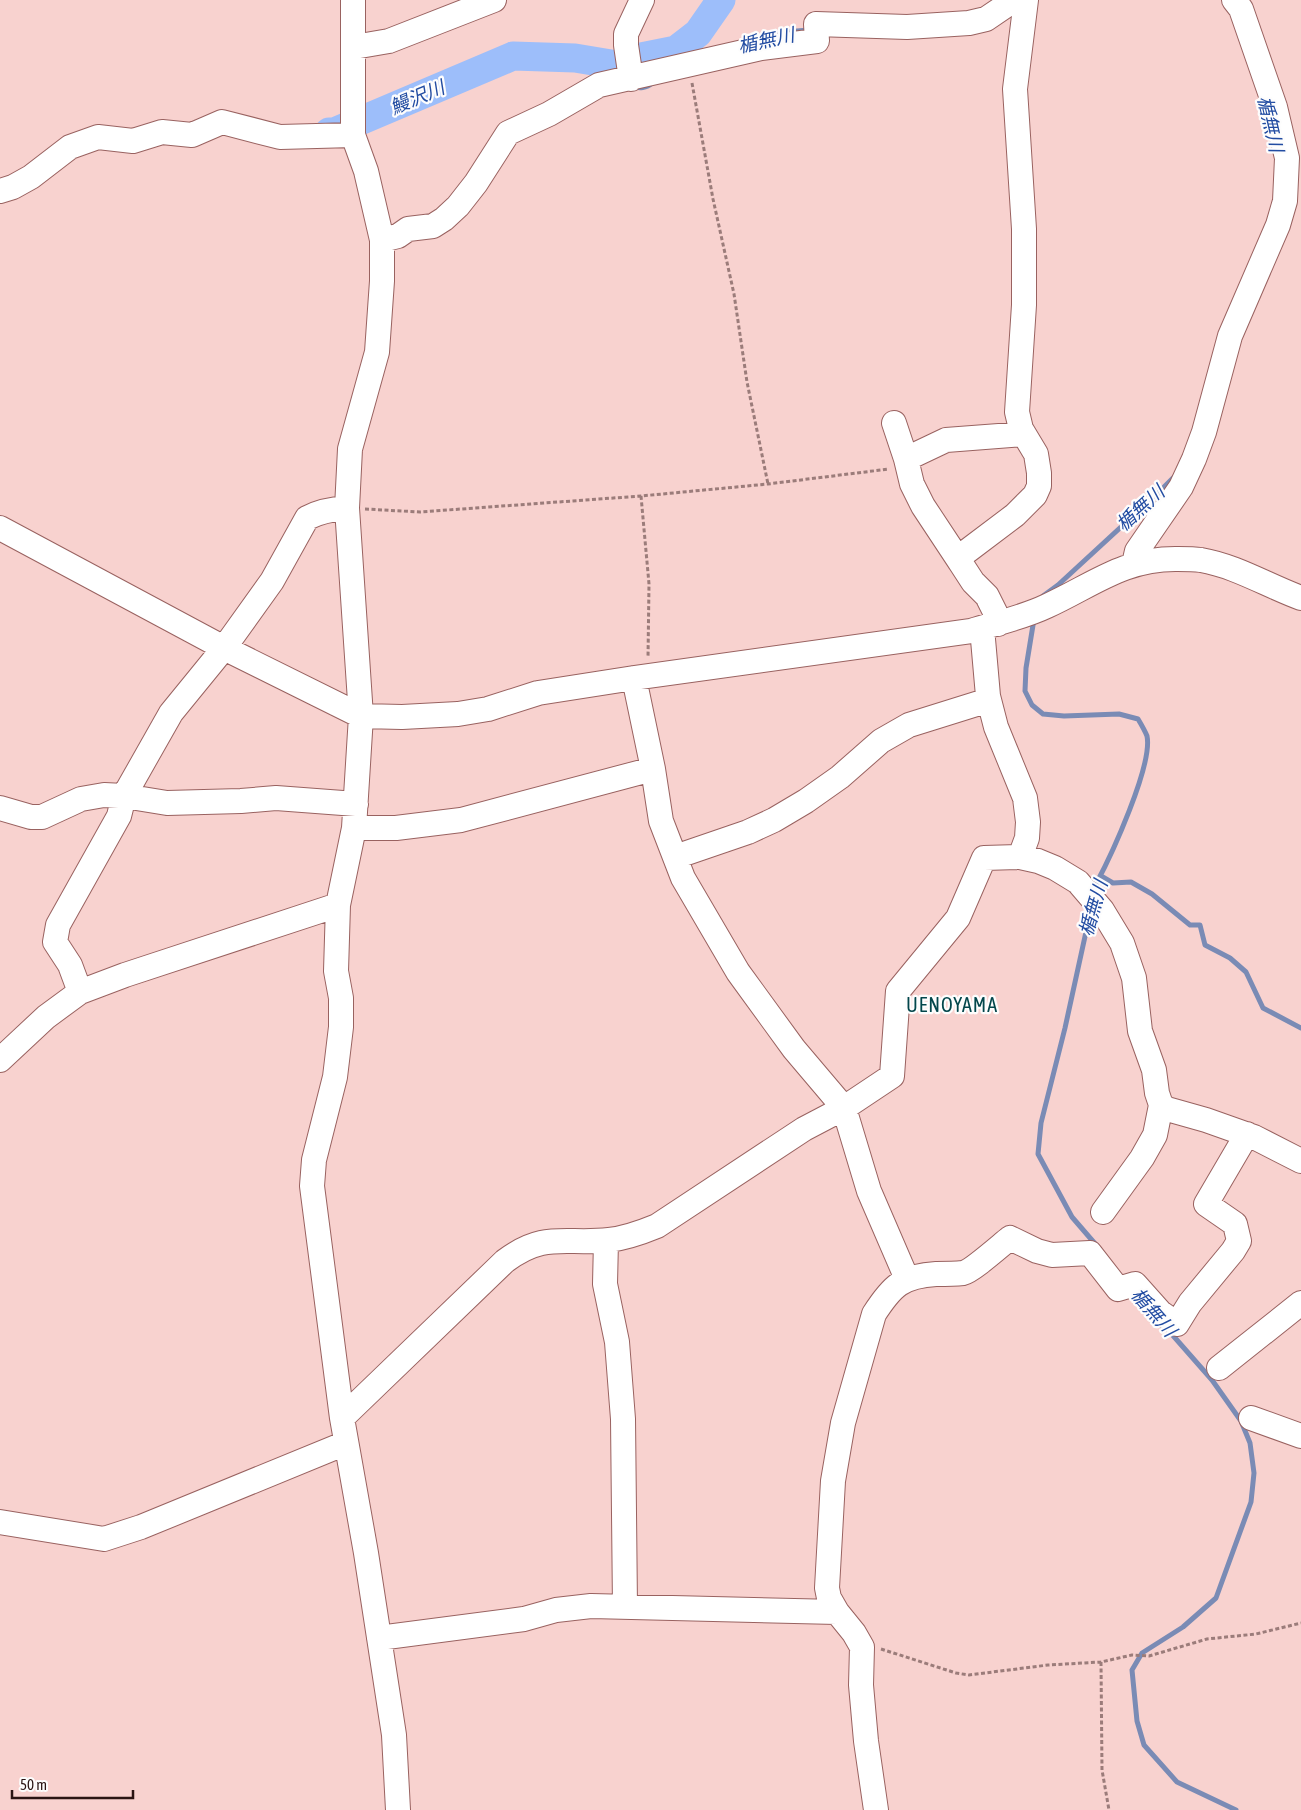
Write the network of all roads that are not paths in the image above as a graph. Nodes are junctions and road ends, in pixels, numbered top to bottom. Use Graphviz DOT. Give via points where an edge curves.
graph roads {
  1 [pos="353,0"];
  2 [pos="494,0"];
  3 [pos="642,0"];
  4 [pos="1014,0"];
  5 [pos="1026,0"];
  6 [pos="1242,5"];
  7 [pos="354,48"];
  8 [pos="625,79"];
  9 [pos="353,135"];
  10 [pos="0,191"];
  11 [pos="382,240"];
  12 [pos="894,423"];
  13 [pos="1024,434"];
  14 [pos="906,463"];
  15 [pos="347,508"];
  16 [pos="0,528"];
  17 [pos="960,562"];
  18 [pos="1134,564"];
  19 [pos="1301,598"];
  20 [pos="990,626"];
  21 [pos="224,648"];
  22 [pos="641,677"];
  23 [pos="989,700"];
  24 [pos="360,716"];
  25 [pos="653,769"];
  26 [pos="124,796"];
  27 [pos="356,804"];
  28 [pos="0,808"];
  29 [pos="354,828"];
  30 [pos="675,857"];
  31 [pos="1020,857"];
  32 [pos="338,905"];
  33 [pos="80,992"];
  34 [pos="0,1060"];
  35 [pos="1161,1104"];
  36 [pos="844,1108"];
  37 [pos="1247,1134"];
  38 [pos="1301,1161"];
  39 [pos="1103,1212"];
  40 [pos="606,1241"];
  41 [pos="907,1279"];
  42 [pos="1301,1302"];
  43 [pos="1219,1368"];
  44 [pos="342,1418"];
  45 [pos="1252,1418"];
  46 [pos="1301,1436"];
  47 [pos="346,1443"];
  48 [pos="0,1522"];
  49 [pos="625,1607"];
  50 [pos="837,1612"];
  51 [pos="379,1638"];
  52 [pos="398,1810"];
  53 [pos="876,1810"];
  1 -- 7 [label="street"];
  2 -- 7 [label="street" via="389,41"];
  3 -- 8 [label="street" via="626,34"];
  4 -- 8 [label="street" via="986,19 969,23 817,30 817,42 760,48"];
  5 -- 13 [label="street" via="1016,89 1024,229 1024,305 1017,412"];
  6 -- 18 [label="street" via="1275,107 1287,158 1285,200 1278,225 1230,336 1194,459 1181,487 1137,551"];
  7 -- 9 [label="street"];
  8 -- 11 [label="street" via="599,85 508,133 476,183 444,219 433,226 408,229 398,236"];
  9 -- 10 [label="street" via="280,137 222,122 192,135 162,132 132,141 98,138 70,147 31,176"];
  9 -- 11 [label="street" via="366,171"];
  11 -- 15 [label="street" via="377,352 350,449"];
  12 -- 14 [label="street"];
  13 -- 14 [label="street" via="946,440"];
  13 -- 17 [label="street" via="1036,454 1039,486 1015,515 962,555"];
  14 -- 17 [label="street" via="923,506"];
  15 -- 21 [label="street" via="328,510 307,518 272,581"];
  15 -- 24 [label="street"];
  16 -- 21 [label="street"];
  17 -- 20 [label="street" via="987,596 994,612"];
  18 -- 19 [label="street" via="1171,559 1200,560 1227,567"];
  18 -- 20 [label="street" via="1047,606"];
  20 -- 22 [label="street"];
  20 -- 23 [label="street"];
  21 -- 24 [label="street"];
  21 -- 26 [label="street" via="171,713"];
  22 -- 24 [label="street" via="538,694 458,714"];
  22 -- 25 [label="street"];
  23 -- 30 [label="street" via="909,725 881,741 840,777 774,820"];
  23 -- 31 [label="street" via="999,736 1025,798 1027,838"];
  24 -- 27 [label="street"];
  25 -- 29 [label="street" via="461,820 396,828"];
  25 -- 30 [label="street" via="661,820"];
  26 -- 27 [label="street" via="167,803 276,798"];
  26 -- 28 [label="street" via="81,799 42,818"];
  26 -- 33 [label="street" via="119,816 58,925 55,942 70,965"];
  27 -- 29 [label="street"];
  29 -- 32 [label="street"];
  30 -- 36 [label="street" via="683,878 738,972 794,1049"];
  31 -- 35 [label="street" via="1055,868 1078,882 1102,910 1122,943 1134,978 1140,1031 1154,1070"];
  31 -- 36 [label="street" via="984,858 958,918 898,991 892,1076"];
  32 -- 33 [label="street"];
  32 -- 44 [label="street" via="336,971 341,998 341,1028 335,1077 314,1160 312,1186"];
  33 -- 34 [label="street" via="16,1042"];
  35 -- 37 [label="street" via="1167,1109"];
  35 -- 39 [label="street" via="1155,1135"];
  36 -- 40 [label="street" via="804,1129 657,1226 630,1237"];
  36 -- 41 [label="street" via="868,1191"];
  37 -- 38 [label="street"];
  37 -- 41 [label="street" via="1206,1204 1235,1224 1239,1241 1177,1324 1129,1286 1118,1289 1090,1253 1052,1255 1010,1238 965,1272"];
  40 -- 44 [label="street" via="545,1242 520,1250"];
  40 -- 49 [label="street" via="605,1284 617,1342 622,1420"];
  41 -- 50 [label="street" via="884,1298 874,1314 843,1423 833,1481 828,1547 827,1588"];
  42 -- 43 [label="street"];
  44 -- 47 [label="street"];
  45 -- 46 [label="street"];
  47 -- 48 [label="street" via="104,1539"];
  47 -- 51 [label="street"];
  49 -- 50 [label="street"];
  49 -- 51 [label="street" via="556,1610 524,1619"];
  50 -- 53 [label="street" via="862,1647 861,1685"];
  51 -- 52 [label="street" via="394,1735"];
}
